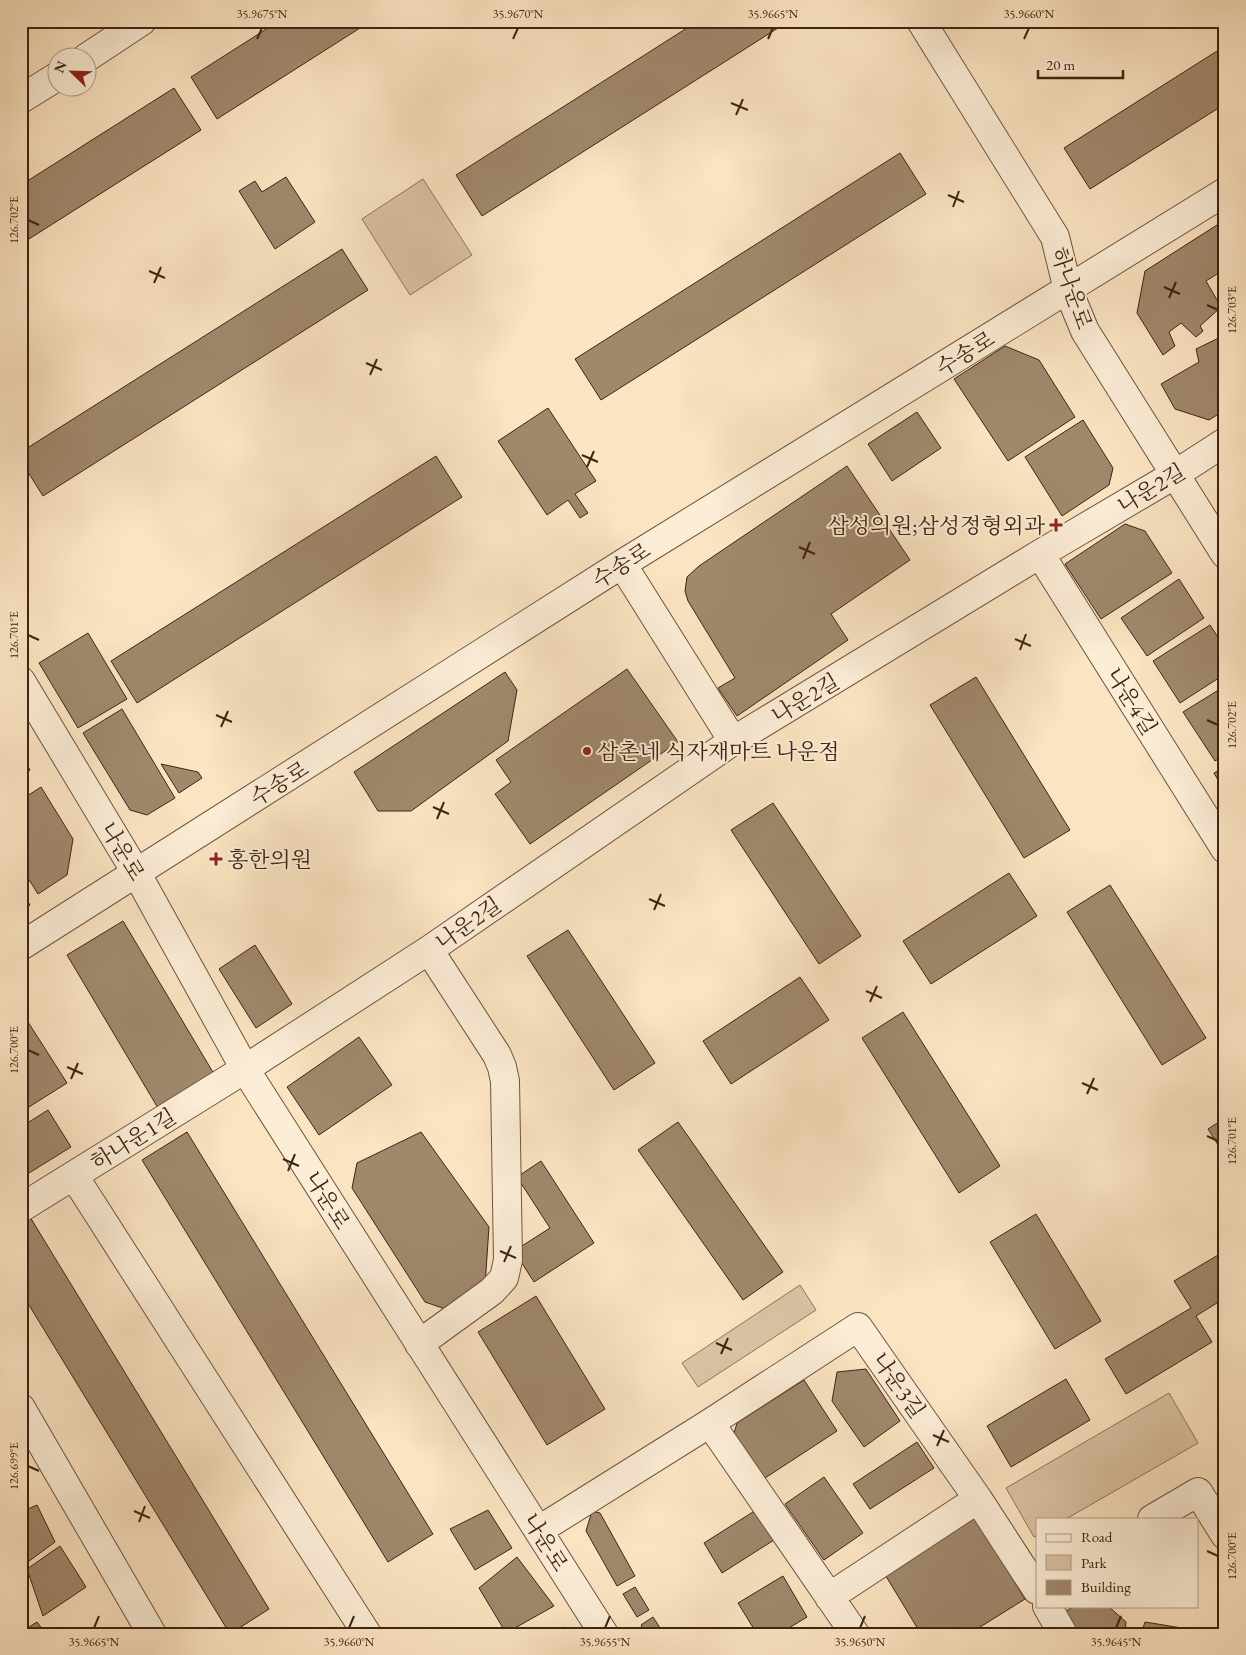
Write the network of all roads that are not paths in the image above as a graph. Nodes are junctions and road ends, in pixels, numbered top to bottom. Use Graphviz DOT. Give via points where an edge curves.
graph roads {
  1 [pos="142,21"];
  2 [pos="922,21"];
  3 [pos="98,50"];
  4 [pos="48,82"];
  5 [pos="21,99"];
  6 [pos="1225,192"];
  7 [pos="1068,290"];
  8 [pos="1225,442"];
  9 [pos="1174,475"];
  10 [pos="1040,554"];
  11 [pos="1225,554"];
  12 [pos="622,564"];
  13 [pos="22,684"];
  14 [pos="733,741"];
  15 [pos="1225,849"];
  16 [pos="137,874"];
  17 [pos="21,946"];
  18 [pos="430,950"];
  19 [pos="245,1069"];
  20 [pos="74,1176"];
  21 [pos="21,1208"];
  22 [pos="419,1344"];
  23 [pos="21,1408"];
  24 [pos="710,1423"];
  25 [pos="978,1499"];
  26 [pos="1154,1518"];
  27 [pos="539,1530"];
  28 [pos="1225,1535"];
  29 [pos="1036,1587"];
  30 [pos="829,1597"];
  31 [pos="1048,1608"];
  32 [pos="152,1634"];
  33 [pos="366,1634"];
  34 [pos="604,1634"];
  35 [pos="855,1634"];
  36 [pos="1063,1634"];
  1 -- 3 [label="street"];
  2 -- 7 [label="street, 하나운로" via="1055,237"];
  4 -- 5 [label="street"];
  6 -- 7 [label="street, 수송로"];
  7 -- 9 [label="street, 하나운로" via="1085,331"];
  7 -- 12 [label="street, 수송로"];
  8 -- 9 [label="street, 나운2길"];
  9 -- 10 [label="street, 나운2길"];
  9 -- 11 [label="street, 하나운로"];
  10 -- 14 [label="street, 나운2길"];
  10 -- 15 [label="street, 나운4길"];
  12 -- 14 [label="street"];
  12 -- 16 [label="street, 수송로"];
  13 -- 16 [label="street, 나운로"];
  14 -- 18 [label="street, 나운2길"];
  16 -- 17 [label="street, 수송로"];
  16 -- 19 [label="street, 나운로"];
  18 -- 19 [label="street, 나운2길"];
  18 -- 22 [label="street" via="502,1067 505,1081 508,1260 504,1278 492,1291"];
  19 -- 20 [label="street, 하나운1길"];
  19 -- 22 [label="street, 나운로"];
  20 -- 21 [label="street, 하나운1길"];
  20 -- 33 [label="street"];
  22 -- 27 [label="street, 나운로"];
  23 -- 32 [label="street"];
  24 -- 25 [label="street, 나운3길" via="858,1327"];
  24 -- 27 [label="street, 나운3길"];
  24 -- 30 [label="street"];
  25 -- 29 [label="street, 나운3길"];
  25 -- 30 [label="street"];
  26 -- 28 [label="street" via="1198,1492"];
  27 -- 34 [label="street, 나운로"];
  30 -- 35 [label="street"];
  31 -- 36 [label="street, 나운3길"];
}
